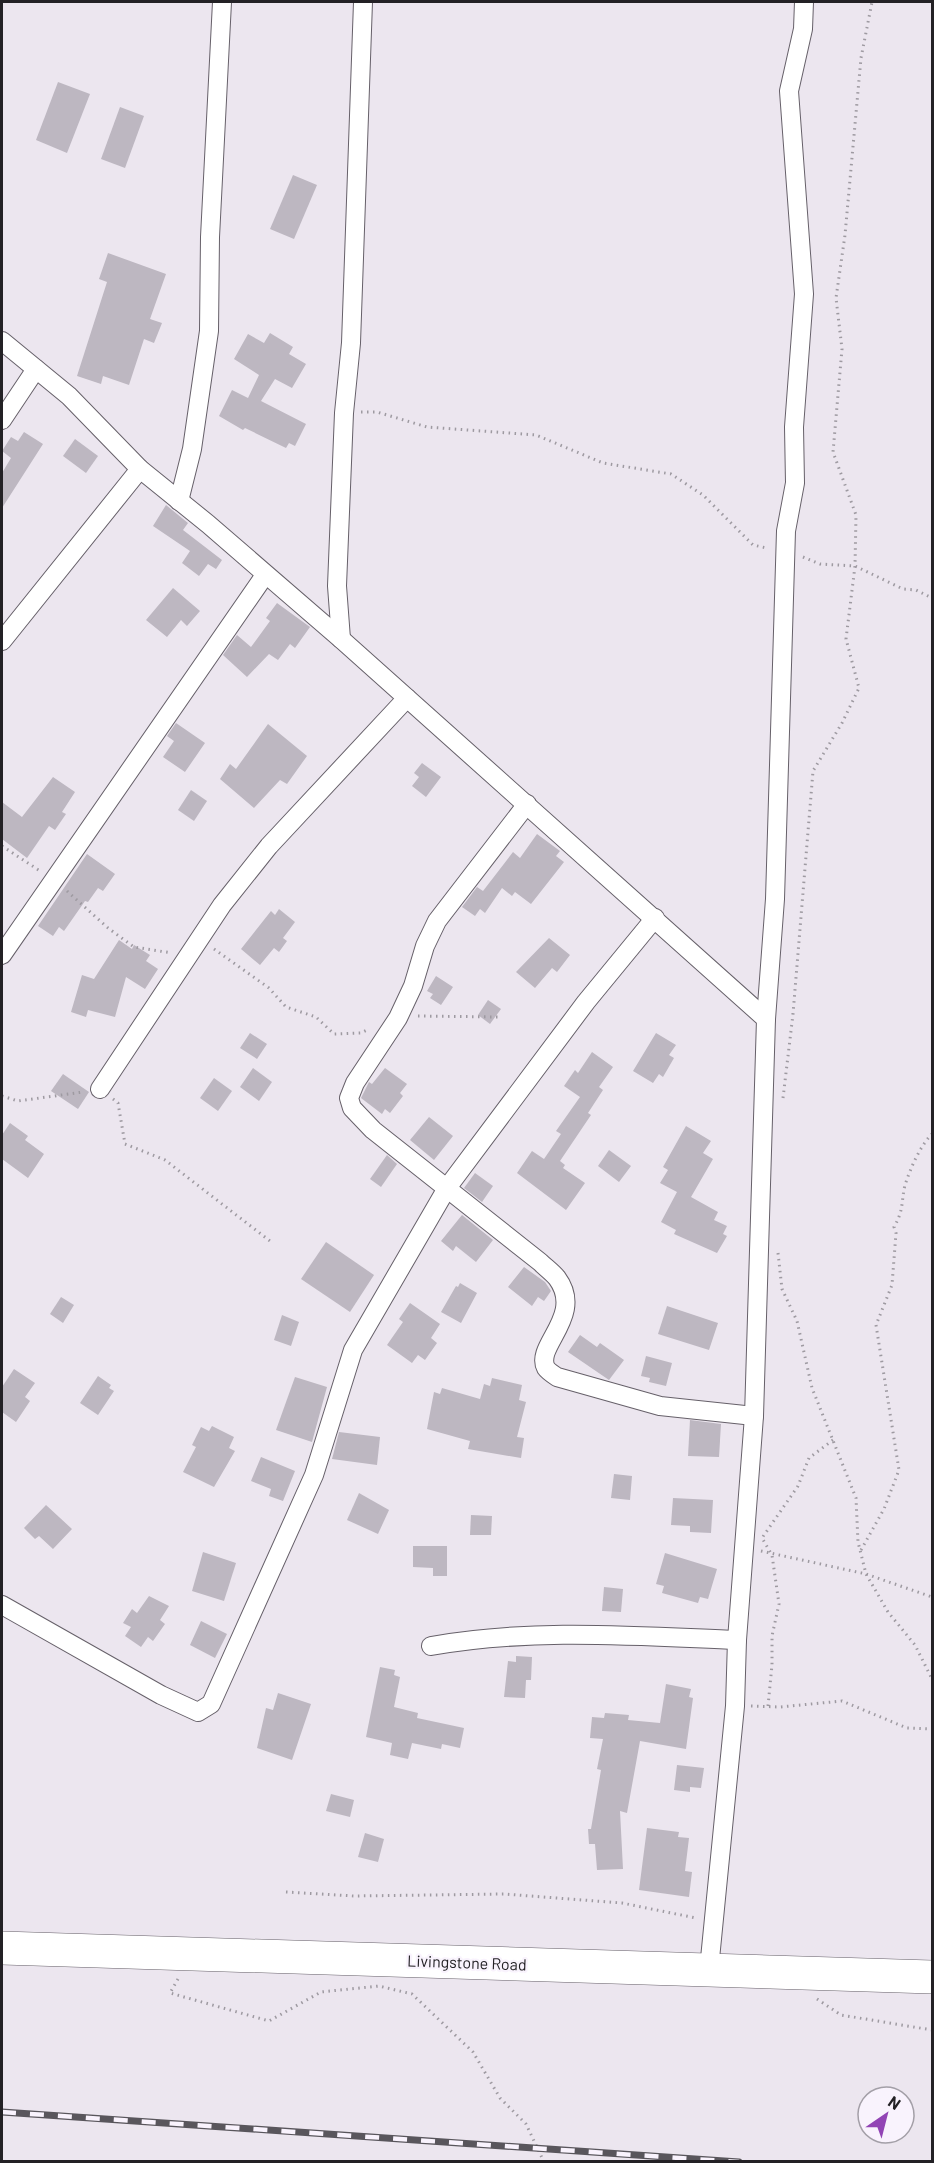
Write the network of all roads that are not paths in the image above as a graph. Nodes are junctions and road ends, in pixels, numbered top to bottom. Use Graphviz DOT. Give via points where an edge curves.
graph roads {
  1 [pos="222,2"];
  2 [pos="363,2"];
  3 [pos="804,2"];
  4 [pos="2,341"];
  5 [pos="36,369"];
  6 [pos="2,420"];
  7 [pos="140,469"];
  8 [pos="179,501"];
  9 [pos="265,575"];
  10 [pos="341,639"];
  11 [pos="2,641"];
  12 [pos="407,698"];
  13 [pos="527,804"];
  14 [pos="655,918"];
  15 [pos="2,956"];
  16 [pos="766,1019"];
  17 [pos="100,1089"];
  18 [pos="447,1188"];
  19 [pos="754,1416"];
  20 [pos="2,1605"];
  21 [pos="736,1640"];
  22 [pos="431,1646"];
  23 [pos="2,1947"];
  24 [pos="709,1968"];
  25 [pos="933,1977"];
  1 -- 8 [label="street" via="209,331 192,449"];
  2 -- 10 [label="street" via="351,343 337,586"];
  3 -- 16 [label="street" via="789,91 804,294 794,427 795,483 786,531 775,899"];
  4 -- 5 [label="street"];
  5 -- 6 [label="street"];
  5 -- 7 [label="street" via="69,396"];
  7 -- 8 [label="street"];
  7 -- 11 [label="street"];
  8 -- 9 [label="street"];
  9 -- 10 [label="street"];
  9 -- 15 [label="street"];
  10 -- 12 [label="street"];
  12 -- 13 [label="street"];
  12 -- 17 [label="street" via="269,846 222,905"];
  13 -- 14 [label="street"];
  13 -- 18 [label="street" via="437,921 398,1018 349,1098 360,1119"];
  14 -- 16 [label="street"];
  14 -- 18 [label="street" via="586,1002"];
  16 -- 19 [label="street"];
  18 -- 19 [label="street" via="558,1279 566,1304 564,1320 544,1356 546,1367 557,1377 660,1406"];
  18 -- 20 [label="street" via="353,1350 314,1475 211,1704 198,1712 160,1695"];
  19 -- 21 [label="street"];
  21 -- 22 [label="street" via="482,1636"];
  21 -- 24 [label="street" via="735,1706"];
  23 -- 24 [label="highway, Livingstone Road"];
  24 -- 25 [label="highway, Livingstone Road"];
}
